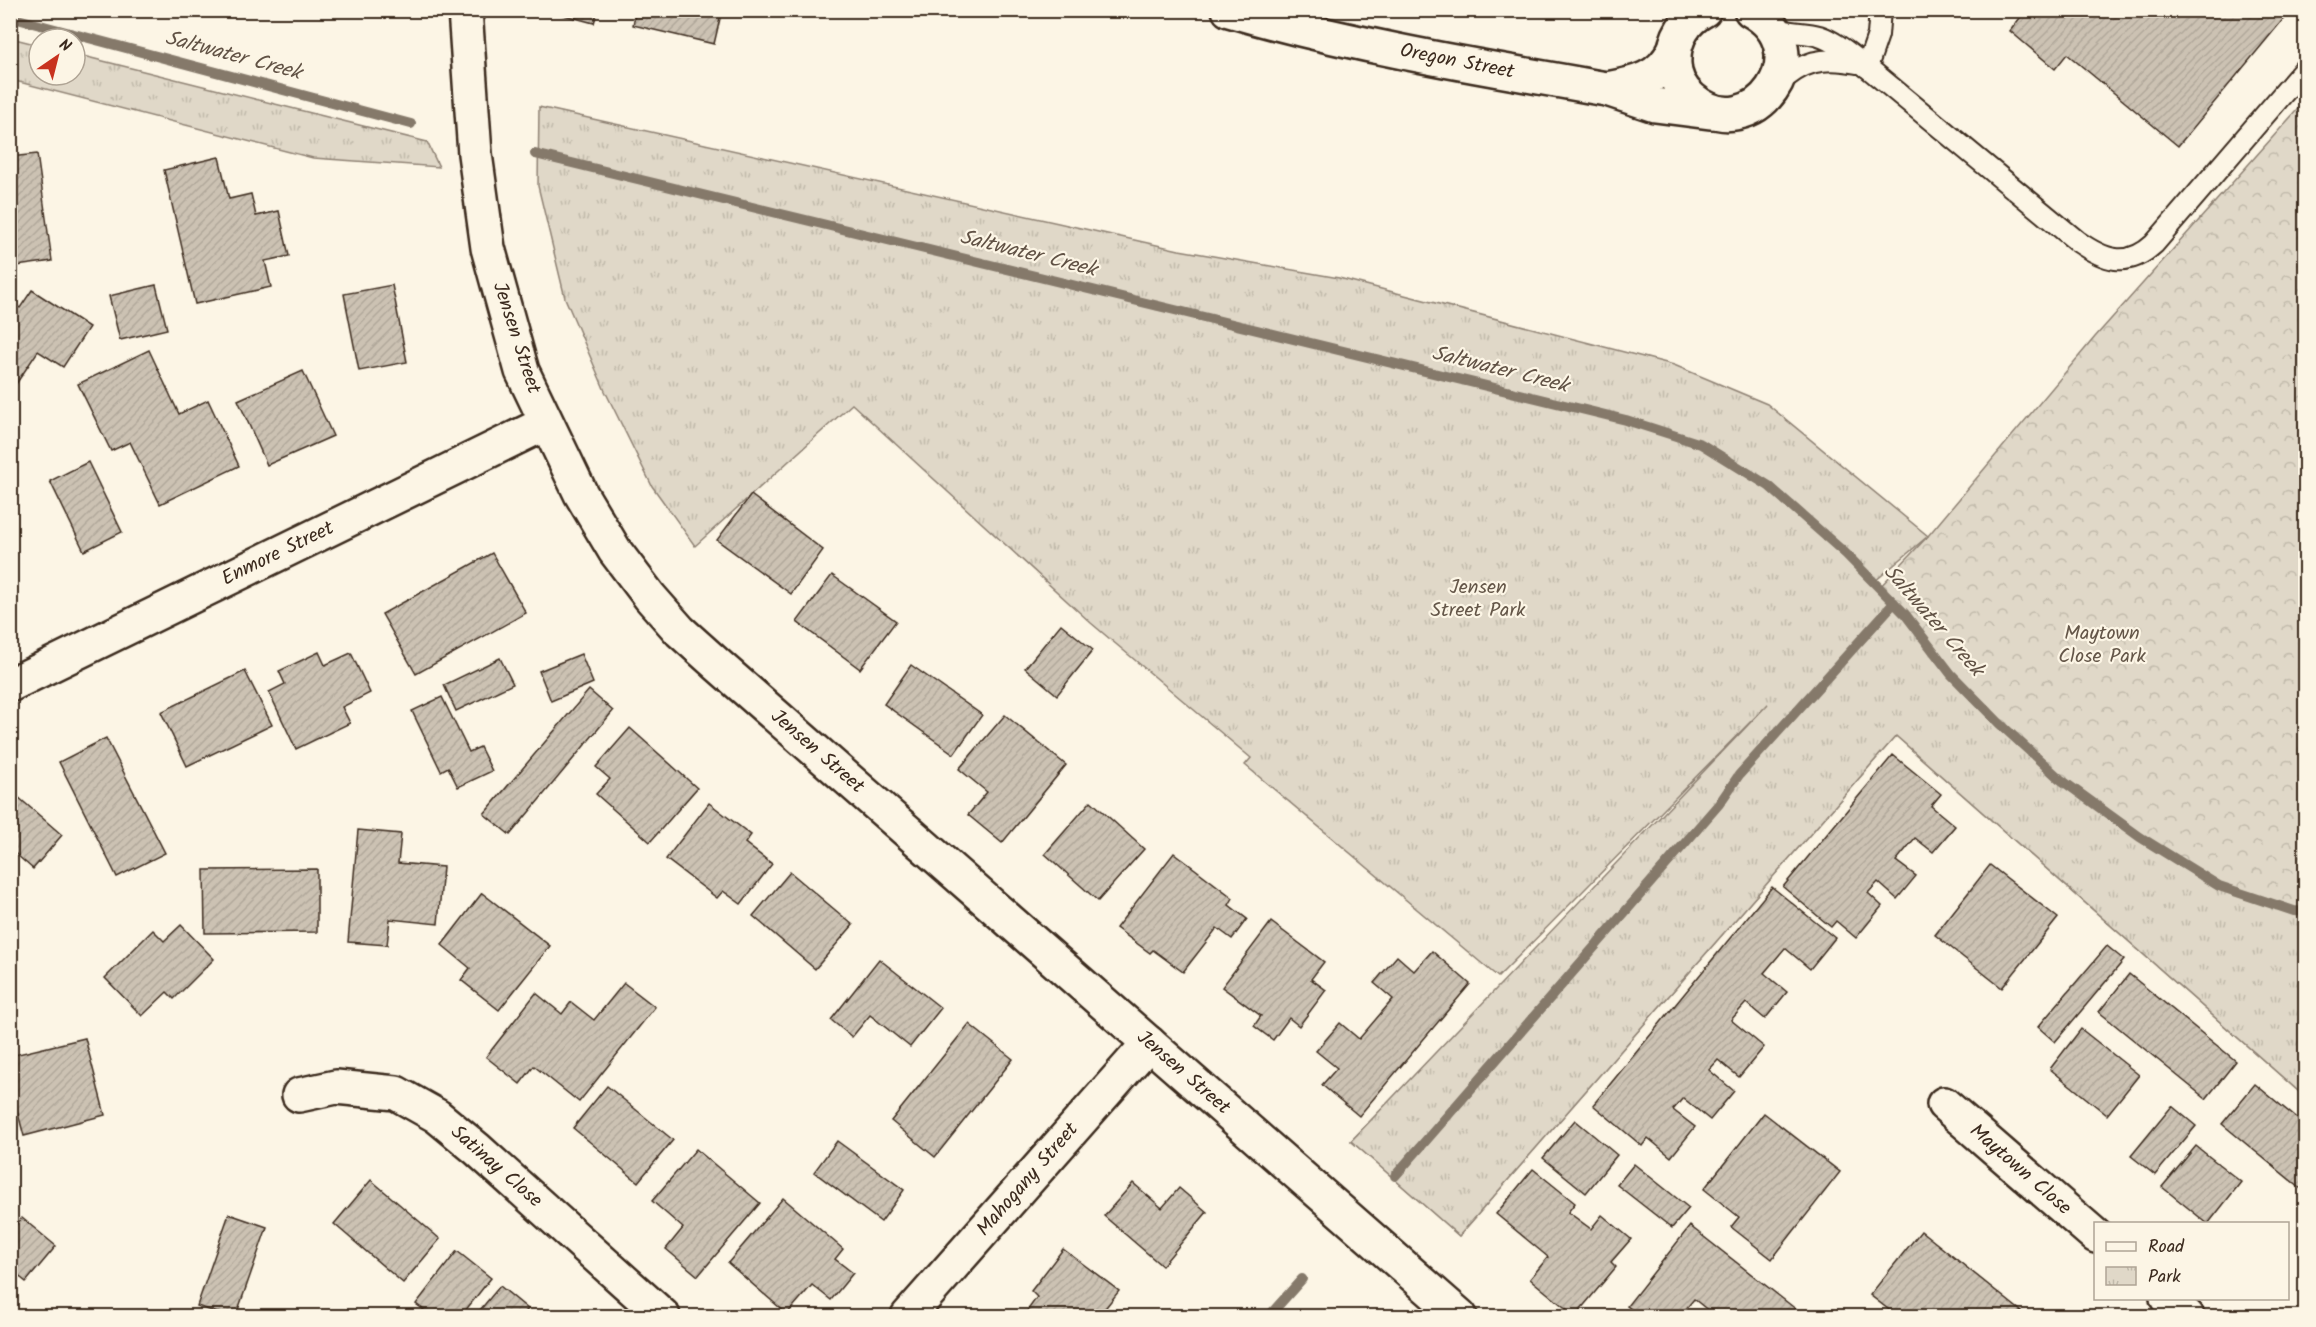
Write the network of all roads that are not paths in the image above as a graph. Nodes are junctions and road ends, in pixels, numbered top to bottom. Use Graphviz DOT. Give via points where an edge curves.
graph roads {
  1 [pos="465,10"];
  2 [pos="1229,10"];
  3 [pos="1880,10"];
  4 [pos="1698,13"];
  5 [pos="1755,14"];
  6 [pos="1674,50"];
  7 [pos="1868,67"];
  8 [pos="2306,67"];
  9 [pos="1774,87"];
  10 [pos="1607,89"];
  11 [pos="1719,113"];
  12 [pos="546,423"];
  13 [pos="10,685"];
  14 [pos="1149,1043"];
  15 [pos="299,1095"];
  16 [pos="1944,1104"];
  17 [pos="2094,1234"];
  18 [pos="2168,1300"];
  19 [pos="663,1317"];
  20 [pos="908,1317"];
  21 [pos="1460,1317"];
  22 [pos="2187,1317"];
  1 -- 12 [label="street, Jensen Street" via="475,154 488,248 522,371"];
  2 -- 10 [label="street, Oregon Street" via="1374,46"];
  3 -- 7 [label="lane" via="1878,35"];
  4 -- 6 [label="street, Oregon Street" via="1681,32"];
  5 -- 7 [label="lane" via="1787,32 1822,37"];
  5 -- 9 [label="street" via="1778,40 1782,59"];
  6 -- 10 [label="street, Oregon Street" via="1667,64 1655,74 1637,83"];
  6 -- 11 [label="street" via="1680,86 1697,103"];
  7 -- 8 [label="lane" via="2077,241 2094,253 2116,260 2145,253 2154,244"];
  7 -- 9 [label="lane" via="1842,60 1819,61 1793,71"];
  9 -- 11 [label="street" via="1750,109"];
  10 -- 11 [label="street" via="1655,105"];
  12 -- 13 [label="street, Enmore Street"];
  12 -- 14 [label="street, Jensen Street" via="615,551 680,631"];
  14 -- 20 [label="street, Mahogany Street"];
  14 -- 21 [label="street, Jensen Street"];
  15 -- 19 [label="street, Satinay Close" via="336,1087 396,1093 437,1116"];
  16 -- 17 [label="street, Maytown Close"];
  18 -- 22 [label="street"];
}
